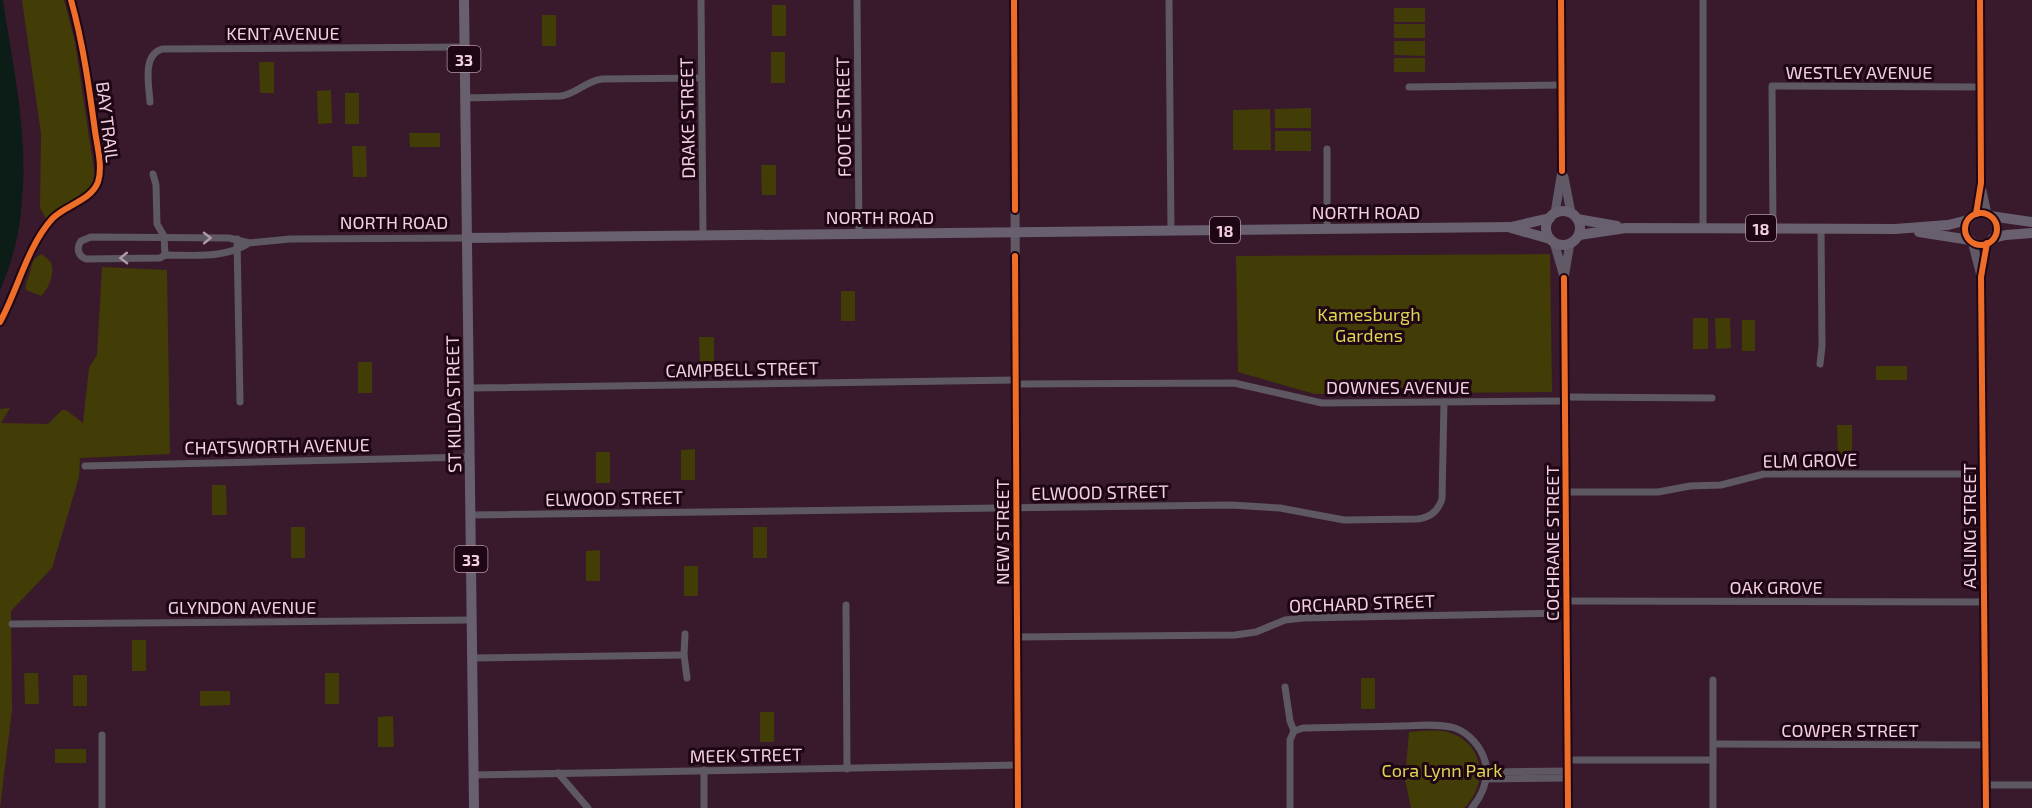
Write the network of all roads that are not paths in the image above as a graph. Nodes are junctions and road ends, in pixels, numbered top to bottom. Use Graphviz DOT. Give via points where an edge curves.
graph roads {
  1 [pos="464,0"];
  2 [pos="701,0"];
  3 [pos="857,0"];
  4 [pos="1014,0"];
  5 [pos="1169,0"];
  6 [pos="1561,0"];
  7 [pos="1703,0"];
  8 [pos="1980,0"];
  9 [pos="464,47"];
  10 [pos="701,78"];
  11 [pos="1562,85"];
  12 [pos="1409,87"];
  13 [pos="1980,87"];
  14 [pos="465,98"];
  15 [pos="150,102"];
  16 [pos="1327,148"];
  17 [pos="1562,171"];
  18 [pos="153,174"];
  19 [pos="1552,215"];
  20 [pos="1574,216"];
  21 [pos="1980,216"];
  22 [pos="2032,222"];
  23 [pos="1511,227"];
  24 [pos="1703,227"];
  25 [pos="1626,228"];
  26 [pos="1773,228"];
  27 [pos="1821,228"];
  28 [pos="1328,229"];
  29 [pos="1895,229"];
  30 [pos="1171,231"];
  31 [pos="1015,232"];
  32 [pos="2032,233"];
  33 [pos="859,234"];
  34 [pos="703,235"];
  35 [pos="1579,235"];
  36 [pos="164,236"];
  37 [pos="468,238"];
  38 [pos="237,239"];
  39 [pos="1552,240"];
  40 [pos="1971,241"];
  41 [pos="1990,241"];
  42 [pos="249,243"];
  43 [pos="1570,243"];
  44 [pos="237,251"];
  45 [pos="165,255"];
  46 [pos="1981,277"];
  47 [pos="1564,278"];
  48 [pos="1820,364"];
  49 [pos="1016,382"];
  50 [pos="469,388"];
  51 [pos="1712,398"];
  52 [pos="1566,399"];
  53 [pos="240,402"];
  54 [pos="1444,402"];
  55 [pos="470,457"];
  56 [pos="85,466"];
  57 [pos="1984,474"];
  58 [pos="1567,492"];
  59 [pos="1017,508"];
  60 [pos="470,515"];
  61 [pos="1568,602"];
  62 [pos="1985,602"];
  63 [pos="846,605"];
  64 [pos="1567,613"];
  65 [pos="472,620"];
  66 [pos="12,624"];
  67 [pos="685,634"];
  68 [pos="1017,637"];
  69 [pos="684,655"];
  70 [pos="472,658"];
  71 [pos="687,678"];
  72 [pos="1713,680"];
  73 [pos="1285,687"];
  74 [pos="1294,731"];
  75 [pos="102,735"];
  76 [pos="1714,744"];
  77 [pos="1986,745"];
  78 [pos="1568,760"];
  79 [pos="1713,760"];
  80 [pos="1018,765"];
  81 [pos="847,769"];
  82 [pos="704,770"];
  83 [pos="558,774"];
  84 [pos="474,775"];
  85 [pos="1568,775"];
  86 [pos="1486,776"];
  87 [pos="1986,785"];
  88 [pos="2032,785"];
  89 [pos="102,808"];
  90 [pos="474,808"];
  91 [pos="588,808"];
  92 [pos="704,808"];
  93 [pos="1018,808"];
  94 [pos="1290,808"];
  95 [pos="1472,808"];
  96 [pos="1568,808"];
  97 [pos="1713,808"];
  98 [pos="1986,808"];
  1 -- 9 [label="main road, ST KILDA STREET / 33"];
  2 -- 10 [label="street, DRAKE STREET"];
  3 -- 33 [label="street, FOOTE STREET"];
  4 -- 31 [label="street, NEW STREET"];
  5 -- 30 [label="street"];
  6 -- 11 [label="street"];
  7 -- 24 [label="street"];
  8 -- 13 [label="street"];
  9 -- 14 [label="main road, ST KILDA STREET / 33"];
  9 -- 15 [label="street, KENT AVENUE" via="162,49 150,59"];
  10 -- 14 [label="street" via="602,79 561,96"];
  10 -- 34 [label="street, DRAKE STREET"];
  11 -- 12 [label="street"];
  11 -- 17 [label="street"];
  13 -- 21 [label="street"];
  13 -- 26 [label="street, WESTLEY AVENUE" via="1772,86"];
  14 -- 37 [label="main road, ST KILDA STREET / 33"];
  16 -- 28 [label="street"];
  17 -- 19 [label="street"];
  17 -- 20 [label="street"];
  18 -- 36 [label="street" via="157,224"];
  19 -- 20 [label="main road, 18" via="1566,211"];
  19 -- 23 [label="main road, NORTH ROAD / 18"];
  19 -- 39 [label="main road" via="1546,228"];
  20 -- 25 [label="main road, 18"];
  20 -- 35 [label="main road" via="1580,224"];
  21 -- 22 [label="main road, 18"];
  21 -- 29 [label="main road, 18" via="1948,225"];
  21 -- 40 [label="main road" via="1966,231"];
  21 -- 41 [label="main road" via="1994,219 1997,229"];
  23 -- 28 [label="main road, NORTH ROAD / 18"];
  23 -- 39 [label="main road, NORTH ROAD / 18"];
  24 -- 25 [label="main road, 18"];
  24 -- 26 [label="main road, 18"];
  25 -- 35 [label="main road, 18"];
  26 -- 27 [label="main road, 18"];
  27 -- 29 [label="main road, 18"];
  27 -- 48 [label="street"];
  28 -- 30 [label="main road, NORTH ROAD / 18"];
  29 -- 40 [label="main road, 18"];
  30 -- 31 [label="main road, NORTH ROAD / 18"];
  31 -- 33 [label="main road, NORTH ROAD / 18"];
  31 -- 49 [label="street, NEW STREET"];
  32 -- 41 [label="main road, 18"];
  33 -- 34 [label="main road, NORTH ROAD / 18"];
  34 -- 37 [label="main road, NORTH ROAD / 18"];
  35 -- 43 [label="main road"];
  36 -- 38 [label="street, NORTH ROAD, one-way"];
  36 -- 45 [label="street"];
  45 -- 36 [label="street, NORTH ROAD, one-way" via="86,260 78,249 87,237"];
  37 -- 42 [label="street, NORTH ROAD" via="290,239"];
  37 -- 50 [label="main road, ST KILDA STREET / 33"];
  38 -- 42 [label="street, NORTH ROAD"];
  38 -- 44 [label="street"];
  39 -- 43 [label="main road, 18"];
  39 -- 47 [label="street, COCHRANE STREET"];
  40 -- 41 [label="main road, 18"];
  40 -- 46 [label="street, ASLING STREET"];
  41 -- 46 [label="street, ASLING STREET"];
  42 -- 44 [label="street, NORTH ROAD"];
  43 -- 47 [label="street, COCHRANE STREET"];
  44 -- 45 [label="street, NORTH ROAD"];
  44 -- 53 [label="street"];
  46 -- 57 [label="street, ASLING STREET"];
  47 -- 52 [label="street, COCHRANE STREET"];
  49 -- 50 [label="street, CAMPBELL STREET"];
  49 -- 54 [label="street, DOWNES AVENUE" via="1234,383 1322,403"];
  49 -- 59 [label="street, NEW STREET"];
  50 -- 55 [label="main road, ST KILDA STREET / 33"];
  51 -- 52 [label="street, DOWNES AVENUE"];
  52 -- 54 [label="street, DOWNES AVENUE"];
  52 -- 58 [label="street, COCHRANE STREET"];
  54 -- 59 [label="street, ELWOOD STREET" via="1444,492 1439,507 1425,518 1344,519 1280,508 1231,505"];
  55 -- 56 [label="street, CHATSWORTH AVENUE"];
  55 -- 60 [label="main road, ST KILDA STREET / 33"];
  57 -- 58 [label="street, ELM GROVE" via="1764,474 1721,485 1668,491"];
  57 -- 62 [label="street, ASLING STREET"];
  58 -- 61 [label="street, COCHRANE STREET"];
  59 -- 60 [label="street, ELWOOD STREET"];
  59 -- 68 [label="street, NEW STREET"];
  60 -- 65 [label="main road, ST KILDA STREET / 33"];
  61 -- 62 [label="street, OAK GROVE"];
  61 -- 64 [label="street, COCHRANE STREET"];
  62 -- 77 [label="street, ASLING STREET"];
  63 -- 81 [label="street"];
  64 -- 68 [label="street, ORCHARD STREET" via="1303,618 1285,620 1256,633 1235,635"];
  64 -- 78 [label="street, COCHRANE STREET"];
  65 -- 66 [label="street, GLYNDON AVENUE"];
  65 -- 70 [label="main road, ST KILDA STREET / 33"];
  67 -- 69 [label="street"];
  68 -- 80 [label="street, NEW STREET"];
  69 -- 70 [label="street"];
  69 -- 71 [label="street"];
  70 -- 84 [label="main road, ST KILDA STREET / 33"];
  72 -- 76 [label="street"];
  73 -- 74 [label="street"];
  74 -- 86 [label="street" via="1449,727 1471,739 1483,756"];
  74 -- 94 [label="street" via="1290,740"];
  75 -- 89 [label="street"];
  76 -- 77 [label="street, COWPER STREET"];
  76 -- 79 [label="street"];
  77 -- 87 [label="street, ASLING STREET"];
  78 -- 79 [label="street"];
  78 -- 85 [label="street, COCHRANE STREET"];
  79 -- 97 [label="street"];
  80 -- 81 [label="street, MEEK STREET"];
  80 -- 93 [label="street, NEW STREET"];
  81 -- 82 [label="street, MEEK STREET"];
  82 -- 83 [label="street, MEEK STREET"];
  82 -- 92 [label="street"];
  83 -- 84 [label="street, MEEK STREET"];
  83 -- 91 [label="street"];
  84 -- 90 [label="main road, ST KILDA STREET / 33"];
  85 -- 86 [label="street"];
  85 -- 96 [label="street, COCHRANE STREET"];
  86 -- 95 [label="street" via="1481,796"];
  87 -- 88 [label="street"];
  87 -- 98 [label="street, ASLING STREET"];
}
